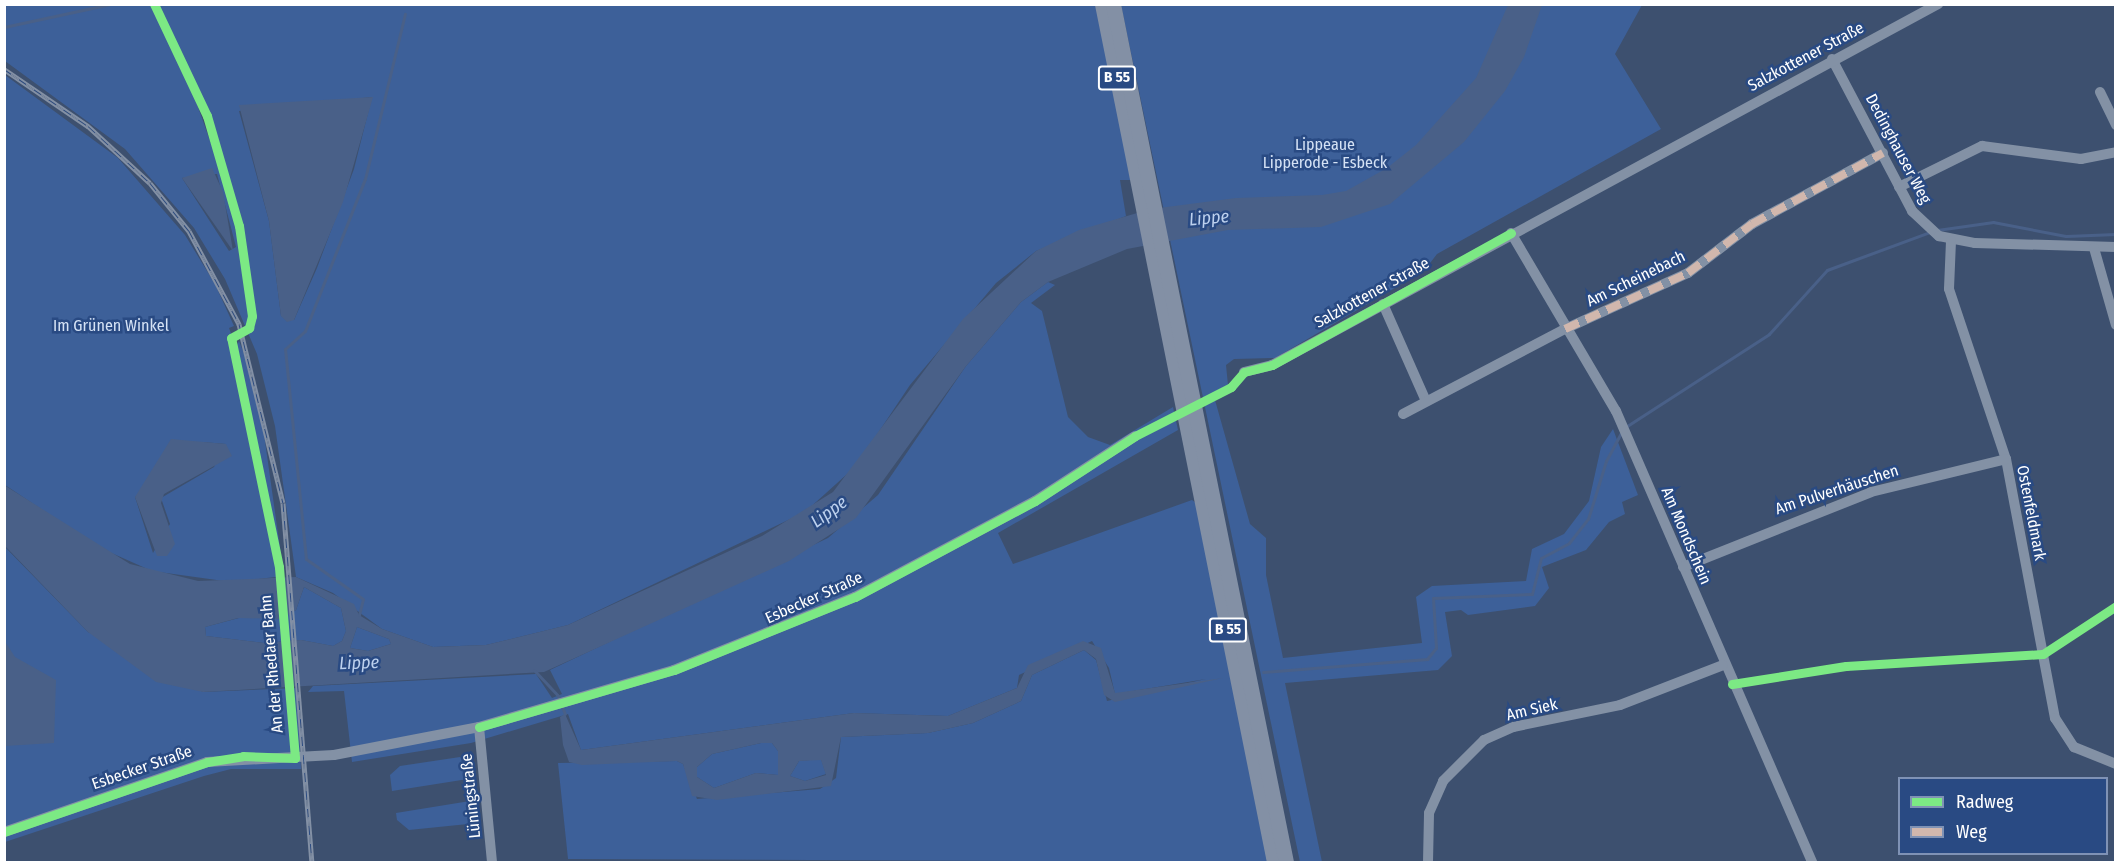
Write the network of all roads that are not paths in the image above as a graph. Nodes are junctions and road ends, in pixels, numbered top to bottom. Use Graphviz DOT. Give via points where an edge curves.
graph roads {
  1 [pos="1102,4"];
  2 [pos="1113,4"];
  3 [pos="1938,4"];
  4 [pos="1832,59"];
  5 [pos="2100,92"];
  6 [pos="2115,125"];
  7 [pos="1137,150"];
  8 [pos="2115,152"];
  9 [pos="1883,153"];
  10 [pos="1899,187"];
  11 [pos="1511,233"];
  12 [pos="1951,241"];
  13 [pos="2115,247"];
  14 [pos="2094,248"];
  15 [pos="1168,302"];
  16 [pos="1383,304"];
  17 [pos="2115,325"];
  18 [pos="1565,328"];
  19 [pos="1244,372"];
  20 [pos="1426,401"];
  21 [pos="1403,414"];
  22 [pos="1135,436"];
  23 [pos="2006,459"];
  24 [pos="1683,567"];
  25 [pos="1723,664"];
  26 [pos="479,727"];
  27 [pos="2115,764"];
  28 [pos="4,832"];
  29 [pos="492,862"];
  30 [pos="1274,862"];
  31 [pos="1286,862"];
  32 [pos="1428,862"];
  33 [pos="1812,862"];
  1 -- 7 [label="highway, B 55"];
  2 -- 7 [label="highway, B 55"];
  3 -- 4 [label="street, Salzkottener Straße"];
  4 -- 9 [label="street, Dedinghauser Weg"];
  4 -- 11 [label="street, Salzkottener Straße"];
  5 -- 6 [label="street"];
  7 -- 15 [label="highway, B 55"];
  8 -- 10 [label="street" via="2081,159 1983,146"];
  9 -- 10 [label="street, Dedinghauser Weg"];
  9 -- 18 [label="street, Am Scheinebach" via="1752,224 1688,273"];
  10 -- 12 [label="street, Dedinghauser Weg" via="1925,226"];
  11 -- 16 [label="street, Salzkottener Straße"];
  11 -- 18 [label="street, Am Mondschein"];
  12 -- 14 [label="street, Dedinghauser Weg" via="2038,241"];
  12 -- 23 [label="street, Ostenfeldmark" via="1949,289"];
  13 -- 14 [label="street, Dedinghauser Weg"];
  14 -- 17 [label="street"];
  15 -- 30 [label="highway, B 55"];
  15 -- 31 [label="highway, B 55"];
  16 -- 19 [label="street, Salzkottener Straße" via="1272,365"];
  16 -- 20 [label="street"];
  18 -- 20 [label="street, Am Scheinebach"];
  18 -- 24 [label="street, Am Mondschein" via="1622,424"];
  20 -- 21 [label="street, Am Scheinebach"];
  22 -- 26 [label="street, Esbecker Straße" via="1027,506 855,597 779,632 562,705"];
  23 -- 24 [label="street, Am Pulverhäuschen" via="1871,492 1776,525"];
  23 -- 27 [label="street, Ostenfeldmark" via="2055,718 2074,747"];
  24 -- 25 [label="street, Am Mondschein"];
  25 -- 32 [label="street, Am Siek" via="1620,705 1513,727 1484,740 1443,781 1429,813"];
  25 -- 33 [label="street, Am Mondschein"];
  26 -- 28 [label="street, Esbecker Straße" via="334,755 207,762"];
  26 -- 29 [label="street, Lüningstraße"];
}
